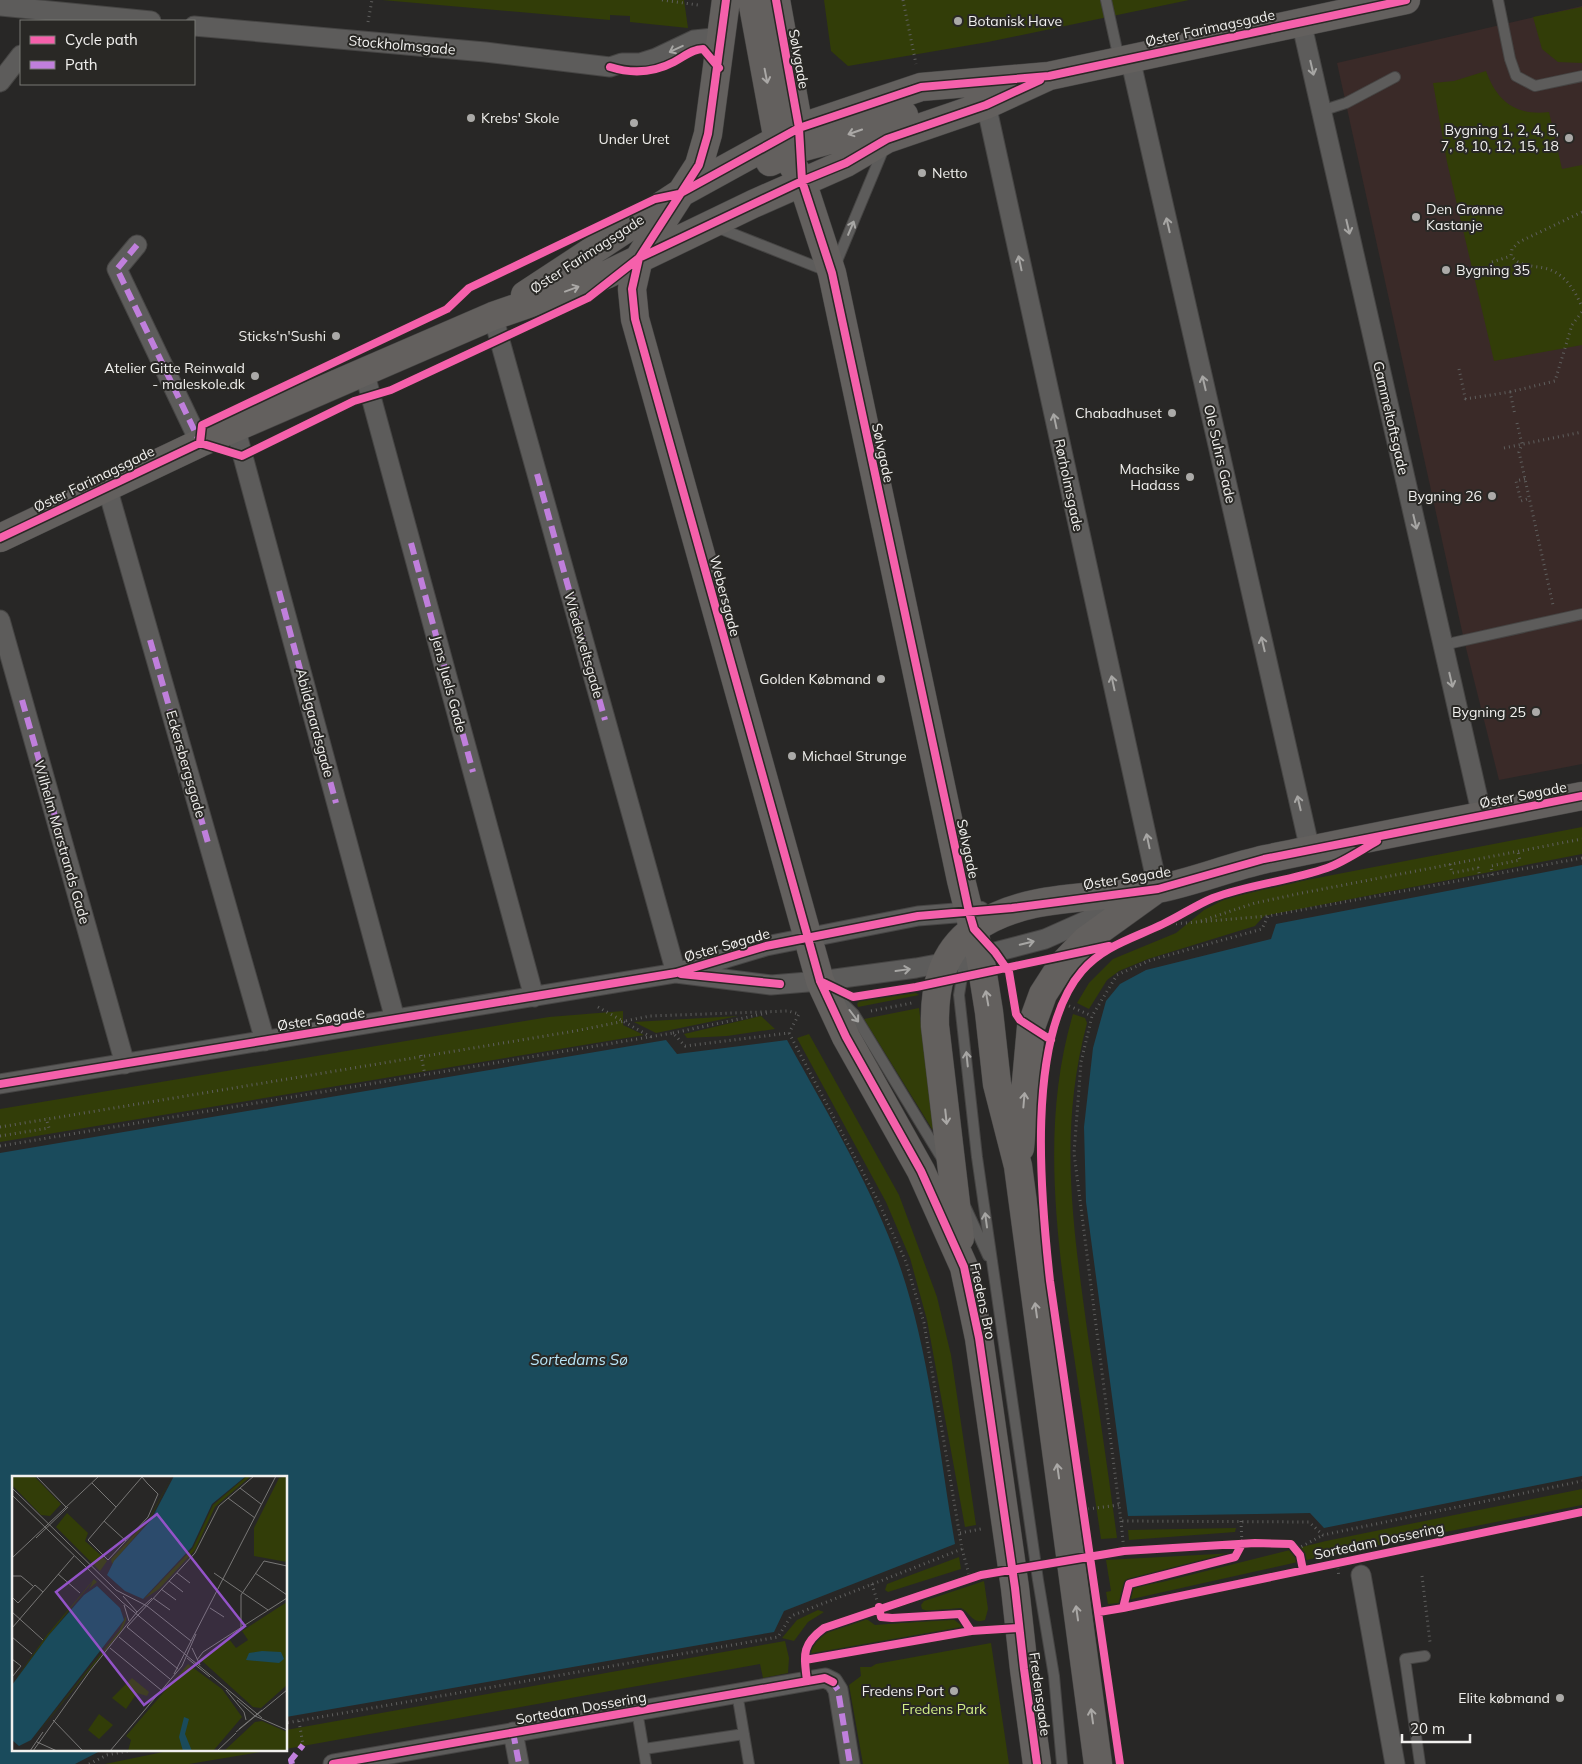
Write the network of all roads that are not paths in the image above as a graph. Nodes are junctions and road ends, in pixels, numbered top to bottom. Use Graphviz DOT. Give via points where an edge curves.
graph roads {
  1 [pos="726,0"];
  2 [pos="752,0"];
  3 [pos="776,0"];
  4 [pos="1106,0"];
  5 [pos="1406,0"];
  6 [pos="1498,0"];
  7 [pos="0,6"];
  8 [pos="51,16"];
  9 [pos="131,20"];
  10 [pos="1301,21"];
  11 [pos="195,26"];
  12 [pos="722,37"];
  13 [pos="20,56"];
  14 [pos="1125,59"];
  15 [pos="1582,76"];
  16 [pos="1395,77"];
  17 [pos="0,82"];
  18 [pos="983,93"];
  19 [pos="1321,111"];
  20 [pos="887,140"];
  21 [pos="790,143"];
  22 [pos="802,181"];
  23 [pos="673,204"];
  24 [pos="711,224"];
  25 [pos="137,245"];
  26 [pos="638,258"];
  27 [pos="832,273"];
  28 [pos="493,316"];
  29 [pos="364,371"];
  30 [pos="235,428"];
  31 [pos="200,443"];
  32 [pos="107,487"];
  33 [pos="0,538"];
  34 [pos="1582,614"];
  35 [pos="0,620"];
  36 [pos="1443,645"];
  37 [pos="1582,796"];
  38 [pos="1482,816"];
  39 [pos="1310,850"];
  40 [pos="1158,889"];
  41 [pos="1012,908"];
  42 [pos="971,921"];
  43 [pos="807,938"];
  44 [pos="963,959"];
  45 [pos="676,973"];
  46 [pos="820,981"];
  47 [pos="534,997"];
  48 [pos="395,1019"];
  49 [pos="265,1041"];
  50 [pos="125,1064"];
  51 [pos="1,1082"];
  52 [pos="1018,1166"];
  53 [pos="954,1181"];
  54 [pos="964,1267"];
  55 [pos="993,1268"];
  56 [pos="1361,1575"];
  57 [pos="1019,1628"];
  58 [pos="1425,1656"];
  59 [pos="737,1693"];
  60 [pos="637,1711"];
  61 [pos="514,1732"];
  62 [pos="744,1734"];
  63 [pos="644,1749"];
  64 [pos="333,1764"];
  65 [pos="519,1764"];
  66 [pos="646,1764"];
  67 [pos="749,1764"];
  68 [pos="850,1764"];
  69 [pos="1037,1764"];
  70 [pos="1062,1764"];
  71 [pos="1098,1764"];
  72 [pos="1395,1764"];
  73 [pos="1420,1764"];
  1 -- 12 [label="street"];
  2 -- 21 [label="street, Sølvgade, one-way"];
  3 -- 21 [label="street, Sølvgade"];
  4 -- 14 [label="lane"];
  5 -- 10 [label="street, Øster Farimagsgade"];
  6 -- 15 [label="lane" via="1516,76 1535,86"];
  7 -- 8 [label="street"];
  8 -- 9 [label="street"];
  10 -- 14 [label="street, Øster Farimagsgade"];
  10 -- 19 [label="street, Gammeltoftsgade, one-way"];
  12 -- 11 [label="street, Stockholmsgade, one-way" via="694,40 640,63 622,62 610,66"];
  12 -- 23 [label="street" via="708,134 699,165"];
  13 -- 17 [label="street"];
  14 -- 18 [label="street, Øster Farimagsgade"];
  39 -- 14 [label="street, Ole Suhrs Gade, one-way"];
  16 -- 19 [label="lane" via="1346,103"];
  18 -- 20 [label="street, Øster Farimagsgade"];
  18 -- 21 [label="street, one-way"];
  18 -- 21 [label="street, Øster Farimagsgade" via="921,87"];
  40 -- 18 [label="street, Rørholmsgade, one-way"];
  19 -- 36 [label="street, Gammeltoftsgade, one-way"];
  20 -- 22 [label="street, Øster Farimagsgade" via="846,163"];
  27 -- 20 [label="lane, one-way"];
  21 -- 22 [label="street, Sølvgade"];
  21 -- 23 [label="street, Øster Farimagsgade"];
  22 -- 24 [label="street, Øster Farimagsgade"];
  22 -- 27 [label="street, Sølvgade"];
  23 -- 26 [label="street"];
  23 -- 28 [label="street, Øster Farimagsgade"];
  24 -- 26 [label="street, Øster Farimagsgade"];
  24 -- 27 [label="lane"];
  25 -- 31 [label="street" via="117,269"];
  28 -- 26 [label="street, Øster Farimagsgade, one-way" via="577,288"];
  26 -- 43 [label="street, Webersgade" via="632,289 635,319"];
  27 -- 42 [label="street, Sølvgade"];
  28 -- 29 [label="street, Øster Farimagsgade"];
  28 -- 45 [label="street, Wiedeweltsgade"];
  29 -- 30 [label="street, Øster Farimagsgade"];
  29 -- 47 [label="street, Jens Juels Gade"];
  30 -- 31 [label="street, Øster Farimagsgade"];
  30 -- 48 [label="street, Abildgaardsgade"];
  31 -- 32 [label="street, Øster Farimagsgade"];
  32 -- 33 [label="street, Øster Farimagsgade"];
  32 -- 49 [label="street, Eckersbergsgade"];
  34 -- 36 [label="lane"];
  35 -- 50 [label="street, Wilhelm Marstrands Gade"];
  36 -- 38 [label="street, Gammeltoftsgade, one-way"];
  37 -- 38 [label="street, Øster Søgade"];
  38 -- 39 [label="street, Øster Søgade"];
  39 -- 40 [label="street, Øster Søgade"];
  40 -- 41 [label="street, Øster Søgade"];
  44 -- 40 [label="street, Øster Søgade, one-way" via="1045,939"];
  52 -- 40 [label="street, one-way" via="1031,1027 1043,994 1061,966 1086,940"];
  41 -- 42 [label="street, Fredens Bro"];
  42 -- 43 [label="street, Øster Søgade" via="918,916"];
  42 -- 44 [label="street, Sølvgade"];
  42 -- 44 [label="street, Fredens Bro" via="956,945"];
  43 -- 45 [label="street, Øster Søgade" via="766,946"];
  43 -- 46 [label="street, Webersgade"];
  46 -- 44 [label="street, Øster Søgade, one-way"];
  52 -- 44 [label="street, one-way" via="997,1084 989,1012"];
  44 -- 53 [label="street, Fredens Bro, one-way" via="937,982 934,999"];
  55 -- 44 [label="lane, one-way" via="959,995"];
  45 -- 46 [label="street, Øster Søgade" via="771,985"];
  45 -- 47 [label="street, Øster Søgade"];
  46 -- 53 [label="lane, one-way" via="854,1014"];
  46 -- 54 [label="street, Fredens Bro" via="846,1037 921,1171"];
  47 -- 48 [label="street, Øster Søgade"];
  48 -- 49 [label="street, Øster Søgade"];
  49 -- 50 [label="street, Øster Søgade"];
  50 -- 51 [label="street, Øster Søgade"];
  71 -- 52 [label="street, one-way" via="1079,1512"];
  53 -- 54 [label="street, Fredens Bro"];
  53 -- 55 [label="lane"];
  54 -- 57 [label="street, Fredens Bro" via="980,1348 1016,1588"];
  55 -- 70 [label="lane" via="1050,1652"];
  56 -- 72 [label="street"];
  57 -- 69 [label="street, Fredensgade"];
  58 -- 73 [label="lane" via="1405,1659"];
  59 -- 60 [label="street, Sortedam Dossering"];
  59 -- 62 [label="lane"];
  59 -- 68 [label="street, Sortedam Dossering" via="824,1678 833,1682 838,1690"];
  60 -- 61 [label="street, Sortedam Dossering"];
  60 -- 63 [label="lane"];
  61 -- 64 [label="street, Sortedam Dossering"];
  61 -- 65 [label="street"];
  62 -- 63 [label="lane"];
  62 -- 67 [label="lane"];
  63 -- 66 [label="lane"];
}
